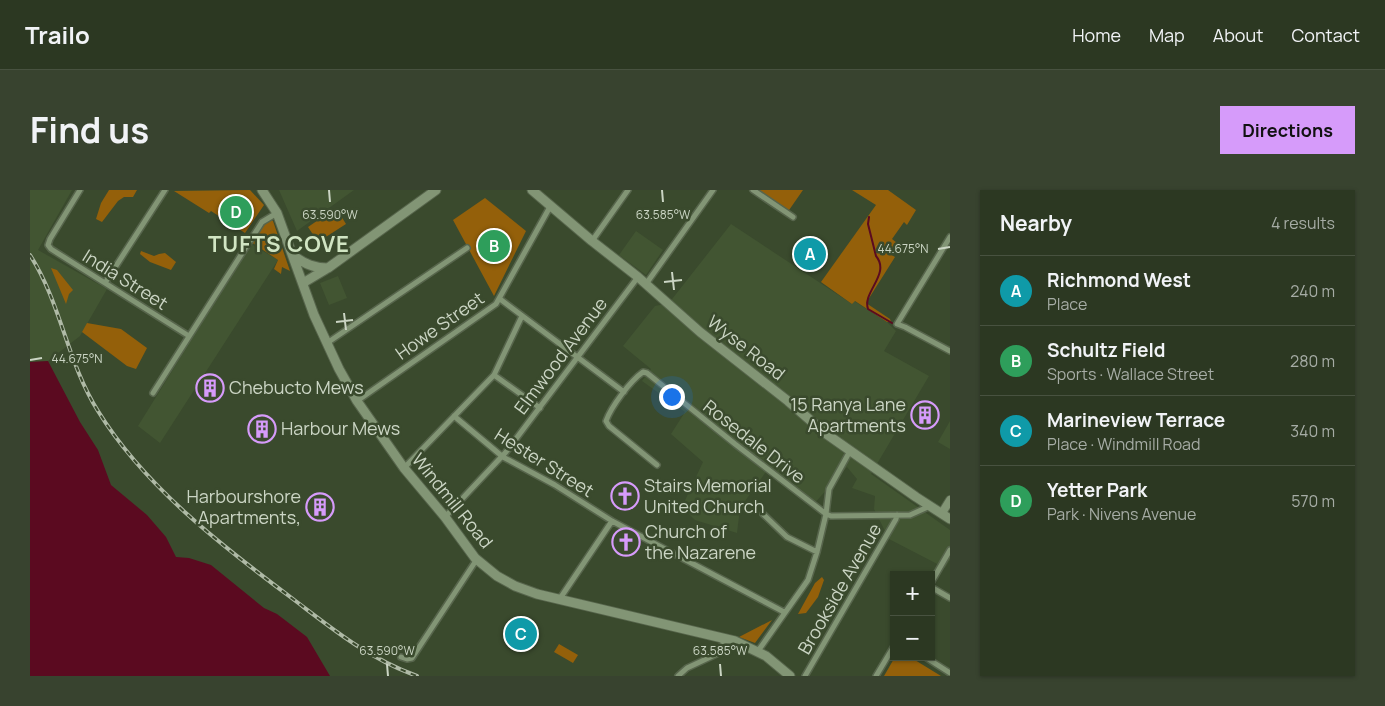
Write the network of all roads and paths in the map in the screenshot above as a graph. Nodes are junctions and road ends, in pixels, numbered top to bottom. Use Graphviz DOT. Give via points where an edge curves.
graph roads {
  1 [pos="80,190"];
  2 [pos="165,190"];
  3 [pos="262,190"];
  4 [pos="436,190"];
  5 [pos="628,190"];
  6 [pos="713,190"];
  7 [pos="753,190"];
  8 [pos="538,192"];
  9 [pos="551,205"];
  10 [pos="277,213"];
  11 [pos="793,217"];
  12 [pos="950,237"];
  13 [pos="592,241"];
  14 [pos="467,248"];
  15 [pos="294,256"];
  16 [pos="328,268"];
  17 [pos="638,277"];
  18 [pos="303,282"];
  19 [pos="105,284"];
  20 [pos="646,284"];
  21 [pos="500,299"];
  22 [pos="522,316"];
  23 [pos="189,336"];
  24 [pos="326,343"];
  25 [pos="950,351"];
  26 [pos="578,356"];
  27 [pos="494,375"];
  28 [pos="624,392"];
  29 [pos="153,393"];
  30 [pos="357,401"];
  31 [pos="540,408"];
  32 [pos="454,416"];
  33 [pos="850,451"];
  34 [pos="503,457"];
  35 [pos="657,464"];
  36 [pos="404,468"];
  37 [pos="950,500"];
  38 [pos="930,506"];
  39 [pos="763,514"];
  40 [pos="826,514"];
  41 [pos="897,515"];
  42 [pos="946,516"];
  43 [pos="445,517"];
  44 [pos="612,521"];
  45 [pos="950,550"];
  46 [pos="817,552"];
  47 [pos="477,559"];
  48 [pos="935,578"];
  49 [pos="935,588"];
  50 [pos="950,598"];
  51 [pos="559,600"];
  52 [pos="784,612"];
  53 [pos="726,638"];
  54 [pos="758,651"];
  55 [pos="890,653"];
  56 [pos="401,657"];
  57 [pos="931,661"];
  58 [pos="950,673"];
  59 [pos="678,676"];
  60 [pos="790,676"];
  61 [pos="805,676"];
  62 [pos="876,676"];
  1 -- 19 [label="street, India Street" via="48,245"];
  2 -- 19 [label="street"];
  3 -- 10 [label="main road, Windmill Road"];
  4 -- 16 [label="main road"];
  5 -- 13 [label="street"];
  6 -- 20 [label="street"];
  7 -- 11 [label="street"];
  8 -- 9 [label="main road, Wyse Road"];
  9 -- 13 [label="main road, Wyse Road"];
  9 -- 21 [label="street, Howe Street"];
  10 -- 15 [label="main road, Windmill Road"];
  10 -- 23 [label="street" via="262,222"];
  12 -- 25 [label="street" via="897,324"];
  13 -- 17 [label="main road, Wyse Road"];
  14 -- 24 [label="street"];
  15 -- 16 [label="main road" via="317,268"];
  15 -- 18 [label="main road, Windmill Road"];
  16 -- 18 [label="main road"];
  17 -- 20 [label="main road, Wyse Road"];
  17 -- 26 [label="street, Elmwood Avenue"];
  18 -- 24 [label="main road, Windmill Road"];
  19 -- 23 [label="street, India Street"];
  20 -- 33 [label="main road, Wyse Road" via="700,332"];
  21 -- 22 [label="street"];
  21 -- 30 [label="street, Howe Street"];
  22 -- 26 [label="street"];
  22 -- 27 [label="street"];
  23 -- 29 [label="street"];
  24 -- 30 [label="main road, Windmill Road"];
  26 -- 28 [label="street"];
  26 -- 31 [label="street, Elmwood Avenue"];
  27 -- 31 [label="street"];
  27 -- 32 [label="street"];
  28 -- 35 [label="street" via="606,421"];
  28 -- 40 [label="street, Rosedale Drive" via="642,372 647,373"];
  30 -- 36 [label="main road, Windmill Road"];
  31 -- 34 [label="street, Elmwood Avenue"];
  32 -- 34 [label="street, Hester Street"];
  32 -- 36 [label="street"];
  33 -- 38 [label="main road, Wyse Road"];
  33 -- 40 [label="street" via="829,489"];
  34 -- 43 [label="street, Elmwood Avenue"];
  34 -- 44 [label="street, Hester Street"];
  36 -- 43 [label="main road, Windmill Road"];
  37 -- 42 [label="street"];
  38 -- 41 [label="street" via="910,515"];
  38 -- 42 [label="main road, Wyse Road"];
  39 -- 46 [label="street" via="787,537"];
  40 -- 41 [label="street"];
  40 -- 46 [label="street"];
  41 -- 61 [label="street, Brookside Avenue"];
  43 -- 47 [label="main road, Windmill Road"];
  44 -- 51 [label="street"];
  44 -- 52 [label="street, Hester Street"];
  45 -- 48 [label="street"];
  46 -- 52 [label="street" via="808,580"];
  47 -- 51 [label="main road, Windmill Road" via="497,576 516,586"];
  47 -- 56 [label="street" via="412,658"];
  49 -- 50 [label="street"];
  51 -- 53 [label="main road, Windmill Road"];
  52 -- 54 [label="street"];
  53 -- 54 [label="main road, Windmill Road"];
  53 -- 59 [label="street" via="719,653 687,668"];
  54 -- 60 [label="main road, Windmill Road"];
  55 -- 62 [label="street"];
  57 -- 58 [label="street"];
}
